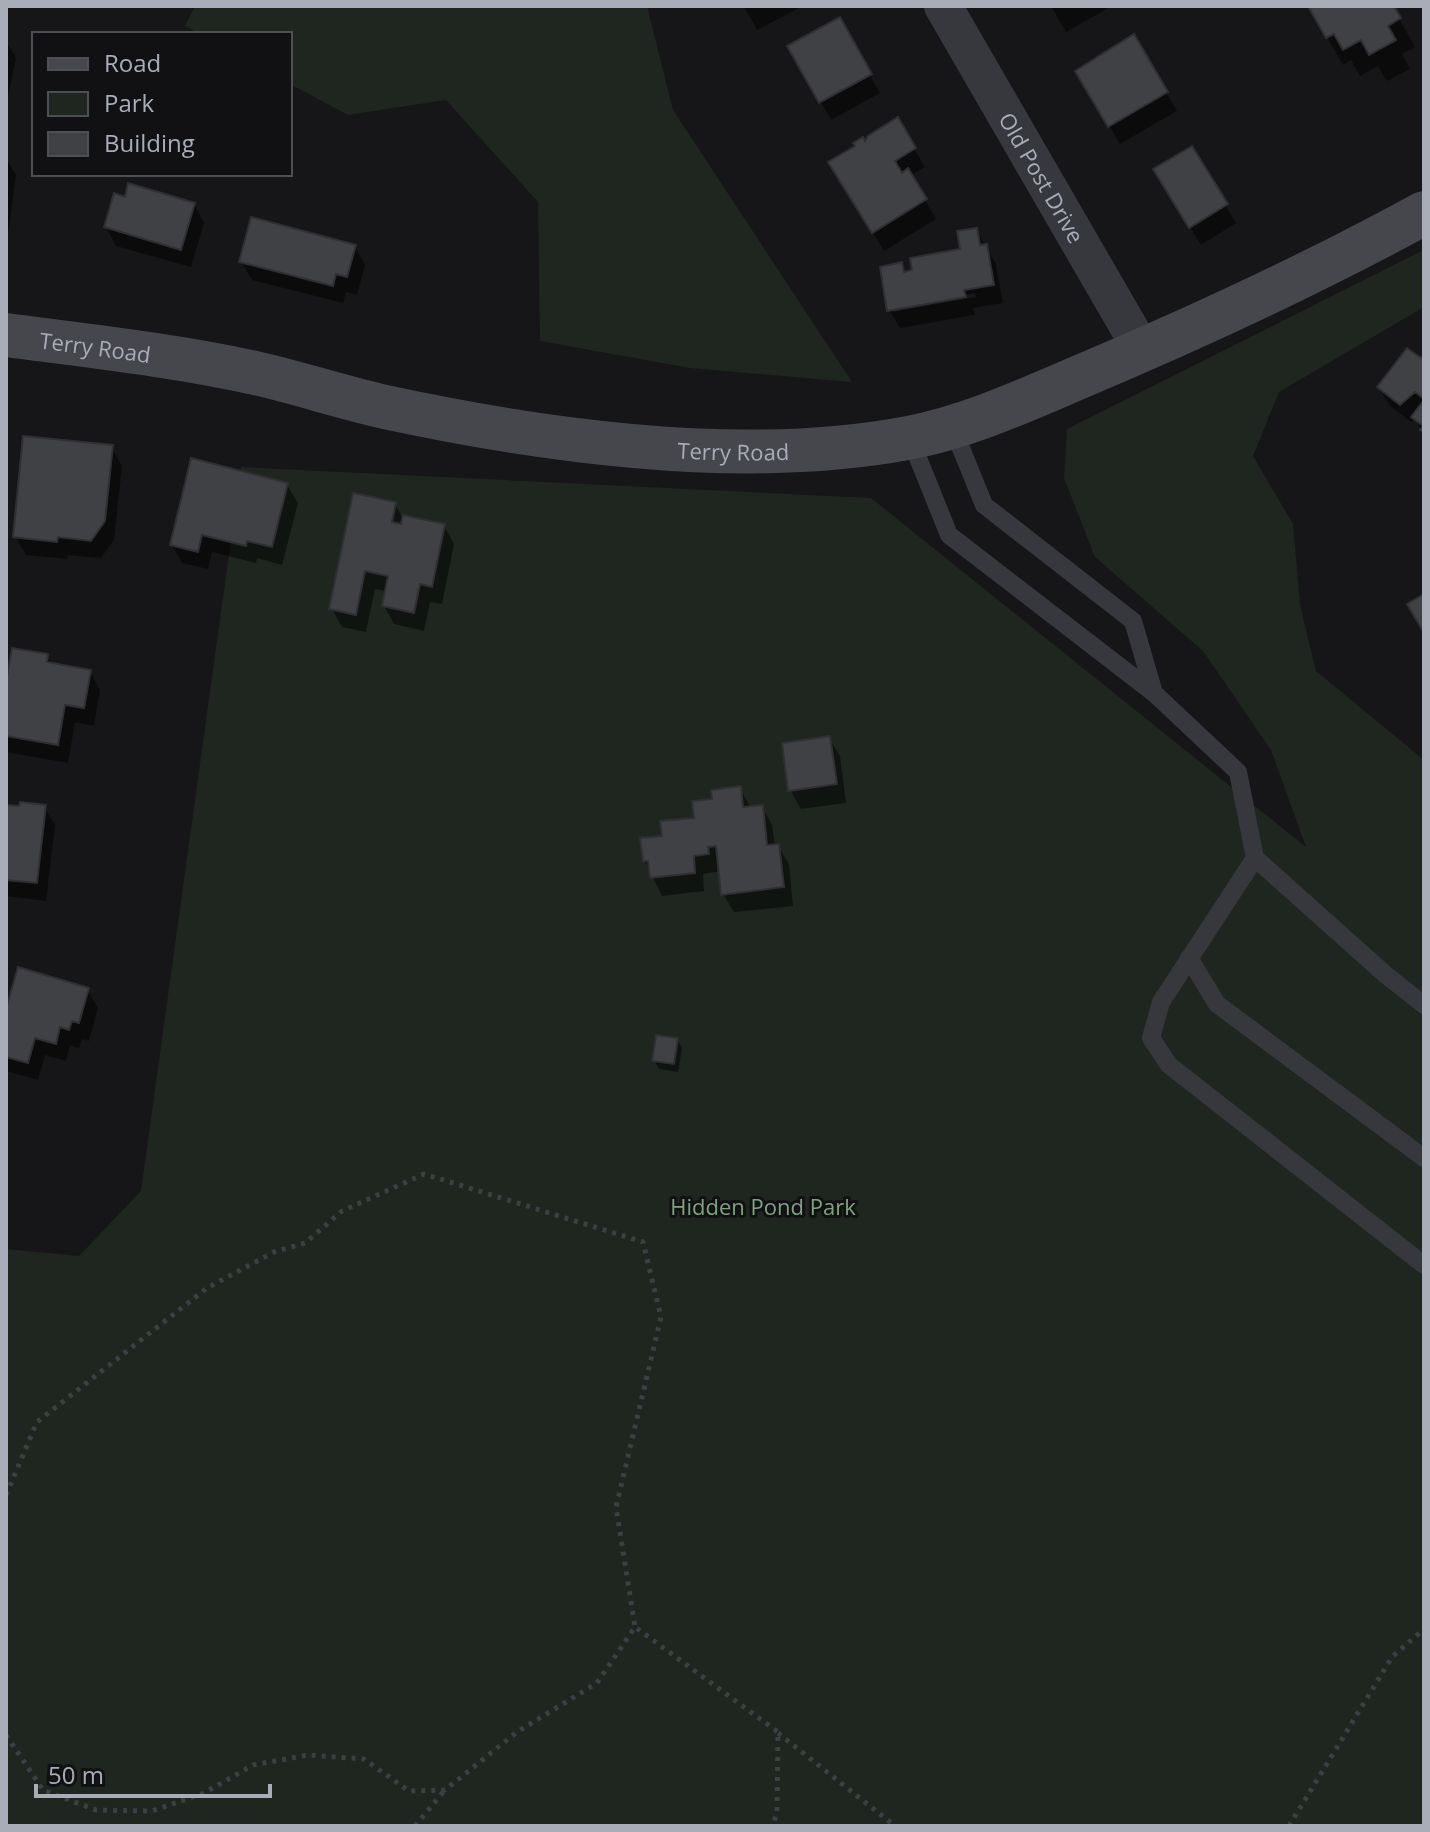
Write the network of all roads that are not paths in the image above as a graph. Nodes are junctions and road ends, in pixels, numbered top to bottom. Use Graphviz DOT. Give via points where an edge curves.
graph roads {
  1 [pos="943,6"];
  2 [pos="1424,213"];
  3 [pos="6,335"];
  4 [pos="1142,350"];
  5 [pos="952,426"];
  6 [pos="910,438"];
  7 [pos="1154,693"];
  8 [pos="1255,858"];
  9 [pos="1189,958"];
  10 [pos="1424,1005"];
  11 [pos="1424,1158"];
  12 [pos="1424,1265"];
  1 -- 4 [label="street, Old Post Drive"];
  2 -- 4 [label="street, Terry Road"];
  3 -- 6 [label="street, Terry Road" via="255,373 384,407 546,436 684,451 829,449"];
  4 -- 5 [label="street, Terry Road"];
  5 -- 6 [label="street, Terry Road"];
  5 -- 7 [label="lane" via="984,505 1133,621"];
  6 -- 7 [label="lane" via="949,535"];
  7 -- 8 [label="lane" via="1238,772"];
  8 -- 9 [label="lane"];
  8 -- 10 [label="lane"];
  9 -- 11 [label="lane" via="1217,1004"];
  9 -- 12 [label="lane" via="1161,1002 1151,1038 1169,1065"];
}
